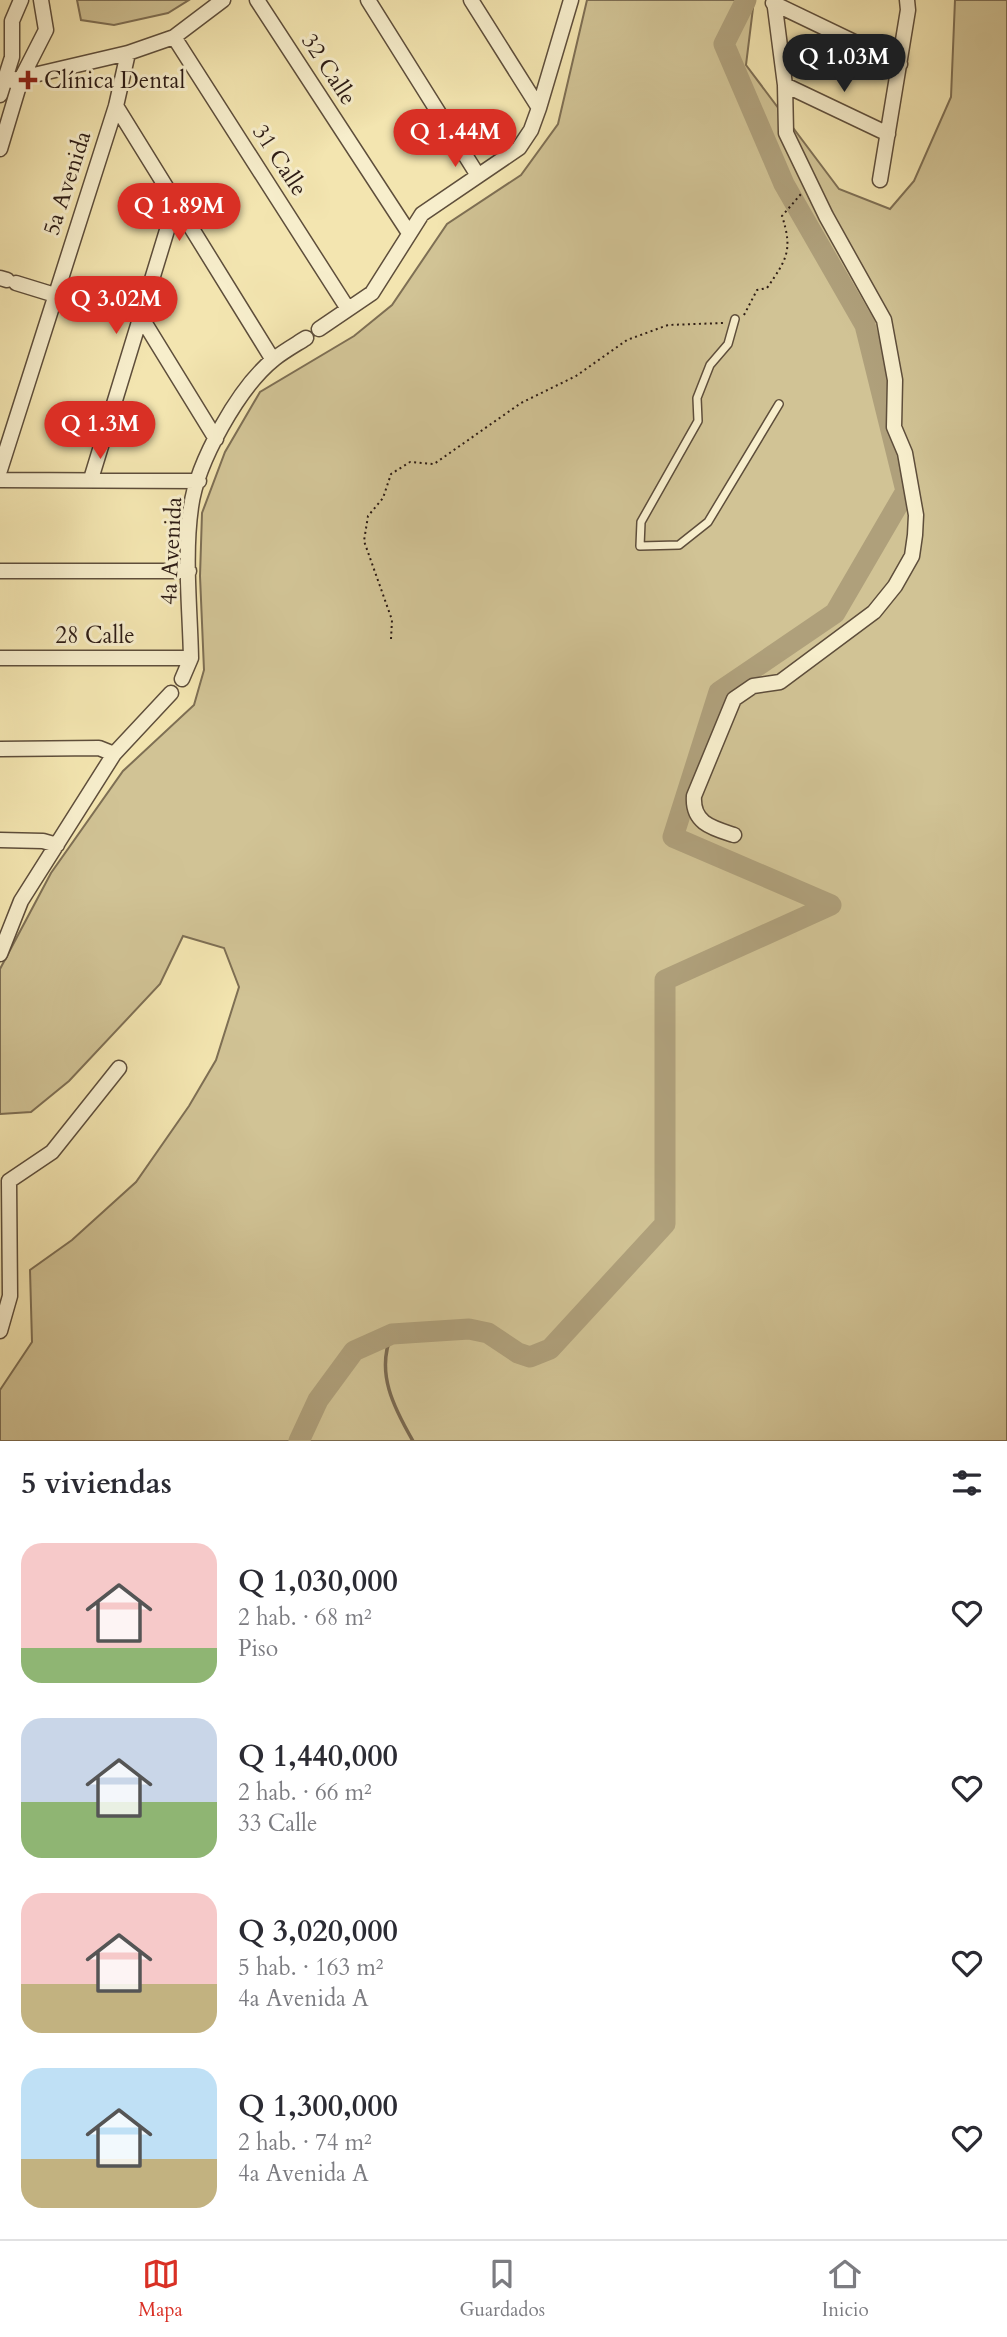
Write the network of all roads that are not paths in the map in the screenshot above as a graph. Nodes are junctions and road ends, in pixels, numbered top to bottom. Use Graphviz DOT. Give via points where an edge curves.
graph roads {
  1 [pos="21,0"];
  2 [pos="41,0"];
  3 [pos="223,0"];
  4 [pos="257,0"];
  5 [pos="368,0"];
  6 [pos="471,0"];
  7 [pos="571,0"];
  8 [pos="906,0"];
  9 [pos="774,2"];
  10 [pos="6,19"];
  11 [pos="174,37"];
  12 [pos="128,53"];
  13 [pos="900,64"];
  14 [pos="21,79"];
  15 [pos="785,85"];
  16 [pos="2,88"];
  17 [pos="116,106"];
  18 [pos="539,108"];
  19 [pos="888,134"];
  20 [pos="0,149"];
  21 [pos="477,174"];
  22 [pos="880,180"];
  23 [pos="175,204"];
  24 [pos="409,233"];
  25 [pos="8,280"];
  26 [pos="55,295"];
  27 [pos="348,309"];
  28 [pos="141,317"];
  29 [pos="735,319"];
  30 [pos="319,329"];
  31 [pos="306,338"];
  32 [pos="273,360"];
  33 [pos="779,404"];
  34 [pos="216,439"];
  35 [pos="0,470"];
  36 [pos="91,479"];
  37 [pos="0,480"];
  38 [pos="199,481"];
  39 [pos="0,571"];
  40 [pos="189,571"];
  41 [pos="0,658"];
  42 [pos="191,658"];
  43 [pos="182,679"];
  44 [pos="171,693"];
  45 [pos="0,749"];
  46 [pos="114,754"];
  47 [pos="734,835"];
  48 [pos="0,840"];
  49 [pos="57,845"];
  50 [pos="0,954"];
  51 [pos="119,1068"];
  52 [pos="4,1180"];
  53 [pos="0,1331"];
  1 -- 10 [label="street"];
  2 -- 14 [label="street" via="46,30"];
  3 -- 11 [label="street"];
  4 -- 24 [label="street, 32 Calle"];
  5 -- 21 [label="street"];
  6 -- 18 [label="street"];
  7 -- 18 [label="street"];
  8 -- 13 [label="street"];
  9 -- 13 [label="street"];
  9 -- 15 [label="street"];
  10 -- 16 [label="street" via="12,57"];
  11 -- 12 [label="street"];
  11 -- 27 [label="street, 31 Calle"];
  12 -- 14 [label="street"];
  12 -- 17 [label="street, 5a Avenida"];
  13 -- 19 [label="street"];
  14 -- 16 [label="street"];
  14 -- 20 [label="street"];
  15 -- 19 [label="street"];
  15 -- 47 [label="street" via="789,142 884,320 895,380 894,427 905,453 915,535 912,556 874,612 780,682 753,686 734,699 693,807 710,828"];
  17 -- 23 [label="street"];
  17 -- 26 [label="street, 5a Avenida"];
  18 -- 21 [label="street" via="519,148"];
  19 -- 22 [label="street"];
  21 -- 24 [label="street" via="422,214"];
  23 -- 28 [label="street"];
  23 -- 32 [label="street"];
  24 -- 27 [label="street" via="379,285"];
  25 -- 26 [label="street"];
  26 -- 35 [label="street, 5a Avenida"];
  27 -- 30 [label="street"];
  28 -- 34 [label="street"];
  28 -- 36 [label="street"];
  29 -- 33 [label="lane" via="728,344 710,365 697,398 698,421 640,522 640,546 679,545 708,522"];
  31 -- 32 [label="street, 4a Avenida"];
  32 -- 34 [label="street, 4a Avenida" via="244,392"];
  34 -- 38 [label="street, 4a Avenida"];
  36 -- 37 [label="street"];
  36 -- 38 [label="street"];
  38 -- 40 [label="street, 4a Avenida" via="191,507"];
  39 -- 40 [label="street"];
  40 -- 42 [label="street, 4a Avenida"];
  41 -- 42 [label="street, 28 Calle"];
  42 -- 43 [label="street, 4a Avenida"];
  44 -- 46 [label="street"];
  45 -- 46 [label="street" via="99,748"];
  46 -- 49 [label="street"];
  48 -- 49 [label="street"];
  49 -- 50 [label="street" via="21,901"];
  51 -- 52 [label="street" via="52,1152"];
  52 -- 53 [label="street" via="7,1313"];
}
